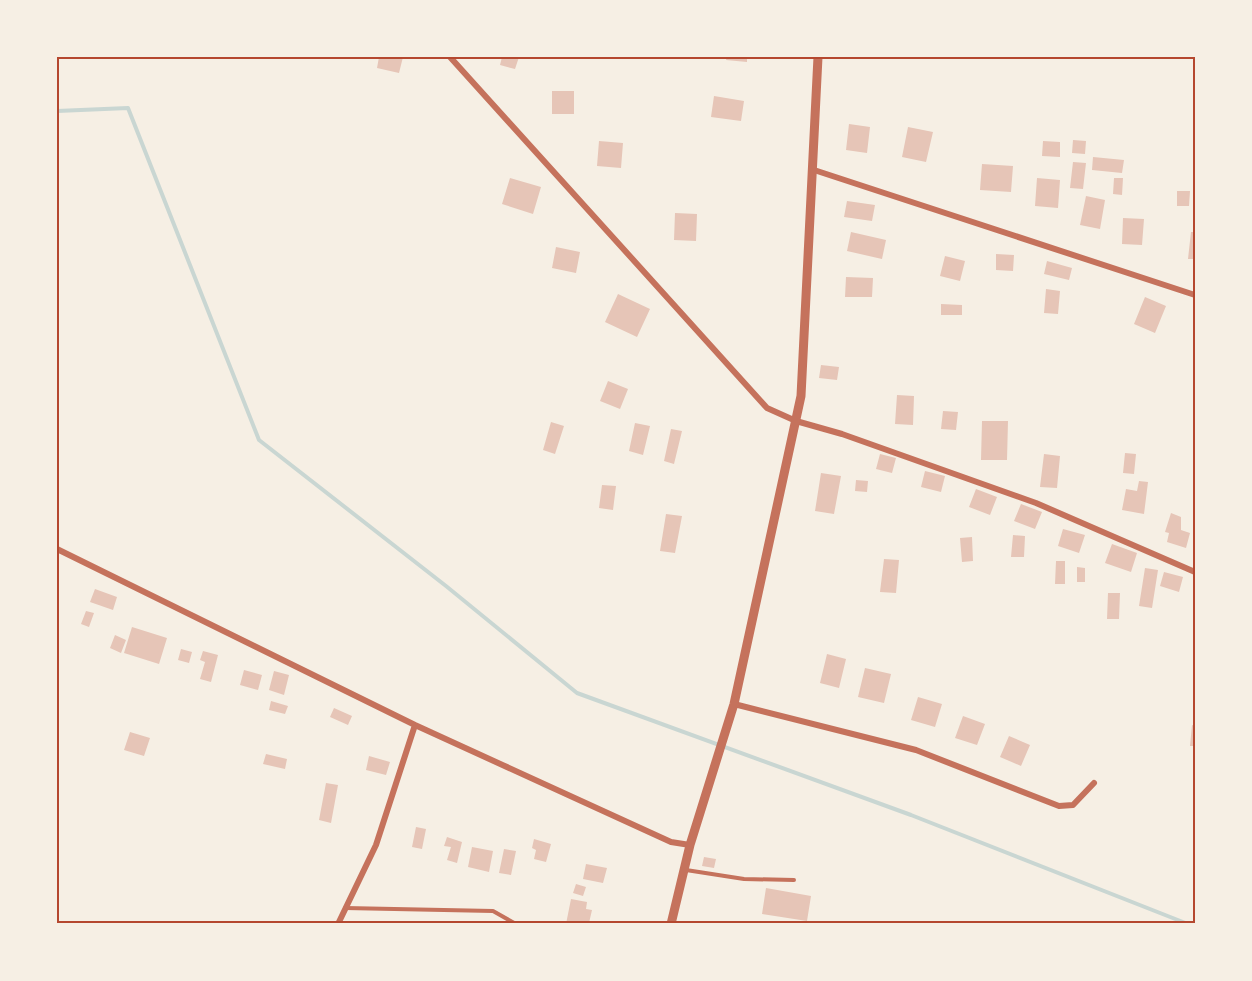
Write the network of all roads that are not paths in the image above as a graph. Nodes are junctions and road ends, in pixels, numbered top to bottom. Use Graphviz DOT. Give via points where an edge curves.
graph roads {
  1 [pos="450,57"];
  2 [pos="818,57"];
  3 [pos="811,169"];
  4 [pos="1195,295"];
  5 [pos="796,421"];
  6 [pos="57,549"];
  7 [pos="1195,572"];
  8 [pos="734,704"];
  9 [pos="415,725"];
  10 [pos="1094,783"];
  11 [pos="690,845"];
  12 [pos="686,870"];
  13 [pos="794,880"];
  14 [pos="345,908"];
  15 [pos="338,924"];
  16 [pos="516,924"];
  17 [pos="671,924"];
  1 -- 5 [label="street" via="767,408"];
  2 -- 3 [label="street"];
  3 -- 4 [label="street"];
  3 -- 5 [label="street"];
  5 -- 7 [label="street" via="1036,503"];
  5 -- 8 [label="street"];
  6 -- 9 [label="street"];
  8 -- 10 [label="street" via="916,750 1059,806 1073,805"];
  8 -- 11 [label="street"];
  9 -- 11 [label="street" via="671,842"];
  9 -- 14 [label="street" via="376,845"];
  11 -- 12 [label="street"];
  12 -- 13 [label="lane" via="744,879"];
  12 -- 17 [label="street"];
  14 -- 15 [label="street"];
  14 -- 16 [label="lane" via="494,911"];
}
